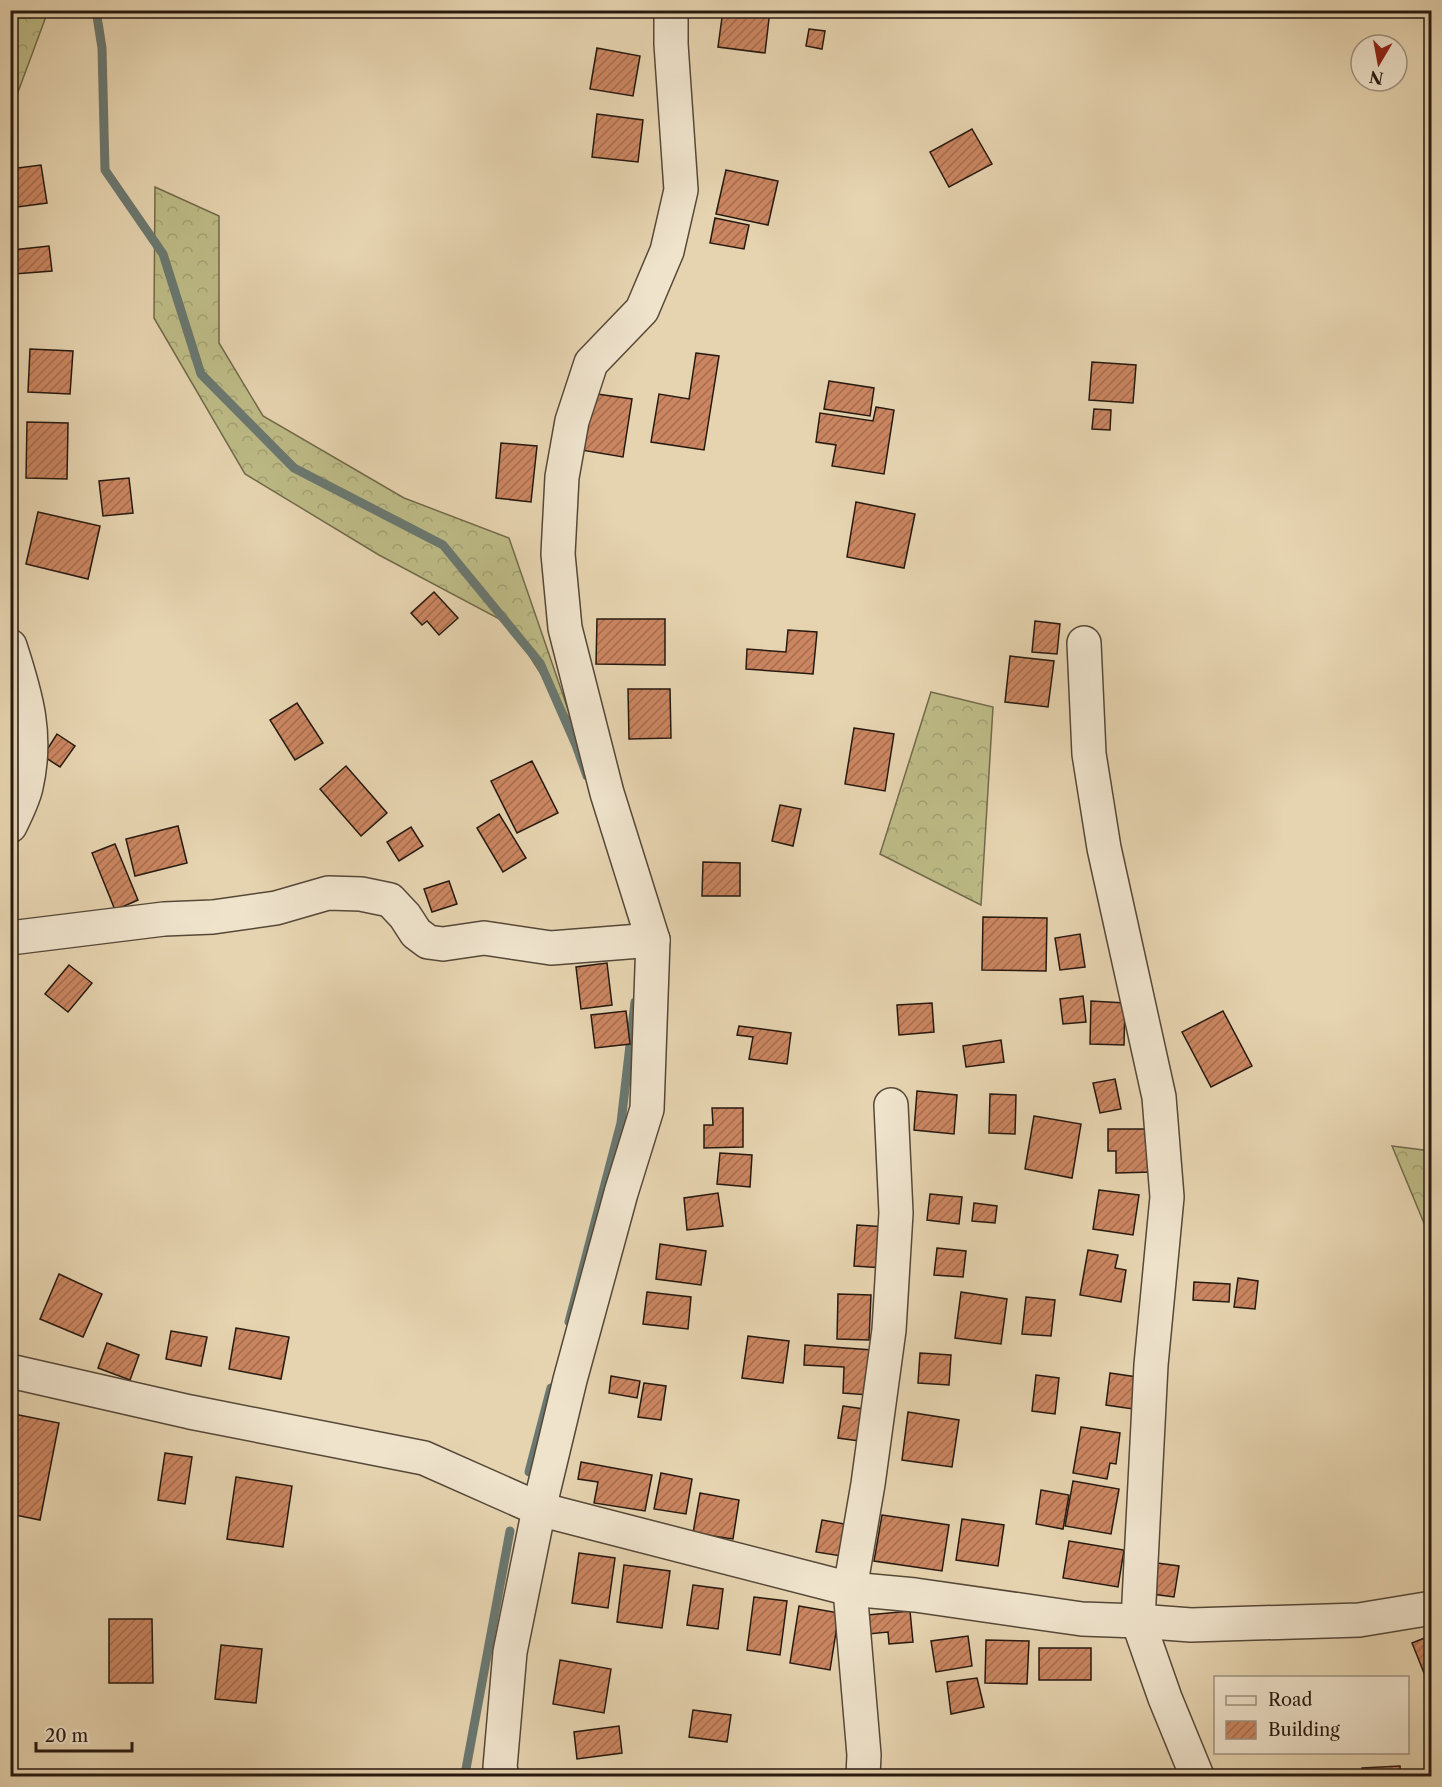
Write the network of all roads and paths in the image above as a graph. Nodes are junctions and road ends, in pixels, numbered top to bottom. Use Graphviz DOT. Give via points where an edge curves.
graph roads {
  1 [pos="670,10"];
  2 [pos="1084,643"];
  3 [pos="10,646"];
  4 [pos="10,826"];
  5 [pos="10,938"];
  6 [pos="653,940"];
  7 [pos="891,1104"];
  8 [pos="10,1371"];
  9 [pos="539,1509"];
  10 [pos="850,1589"];
  11 [pos="1431,1608"];
  12 [pos="1138,1621"];
  13 [pos="502,1776"];
  14 [pos="863,1776"];
  15 [pos="1197,1776"];
  1 -- 6 [label="street" via="681,190 667,251 642,310 591,363 575,411 562,477 558,554 565,628 607,793"];
  2 -- 12 [label="street" via="1089,754 1104,848 1159,1096 1167,1197 1151,1365"];
  3 -- 4 [label="street" via="27,697 33,744 26,789"];
  5 -- 6 [label="street" via="265,910 328,893 390,900 428,942 443,944 484,938 551,948"];
  6 -- 9 [label="street" via="647,1109 570,1380"];
  7 -- 10 [label="street" via="896,1213 889,1330"];
  8 -- 9 [label="street" via="190,1412 424,1458"];
  9 -- 10 [label="street"];
  9 -- 13 [label="street" via="510,1652"];
  10 -- 12 [label="street" via="1082,1619"];
  10 -- 14 [label="street"];
  11 -- 12 [label="street" via="1359,1620 1191,1625"];
  12 -- 15 [label="street"];
}
